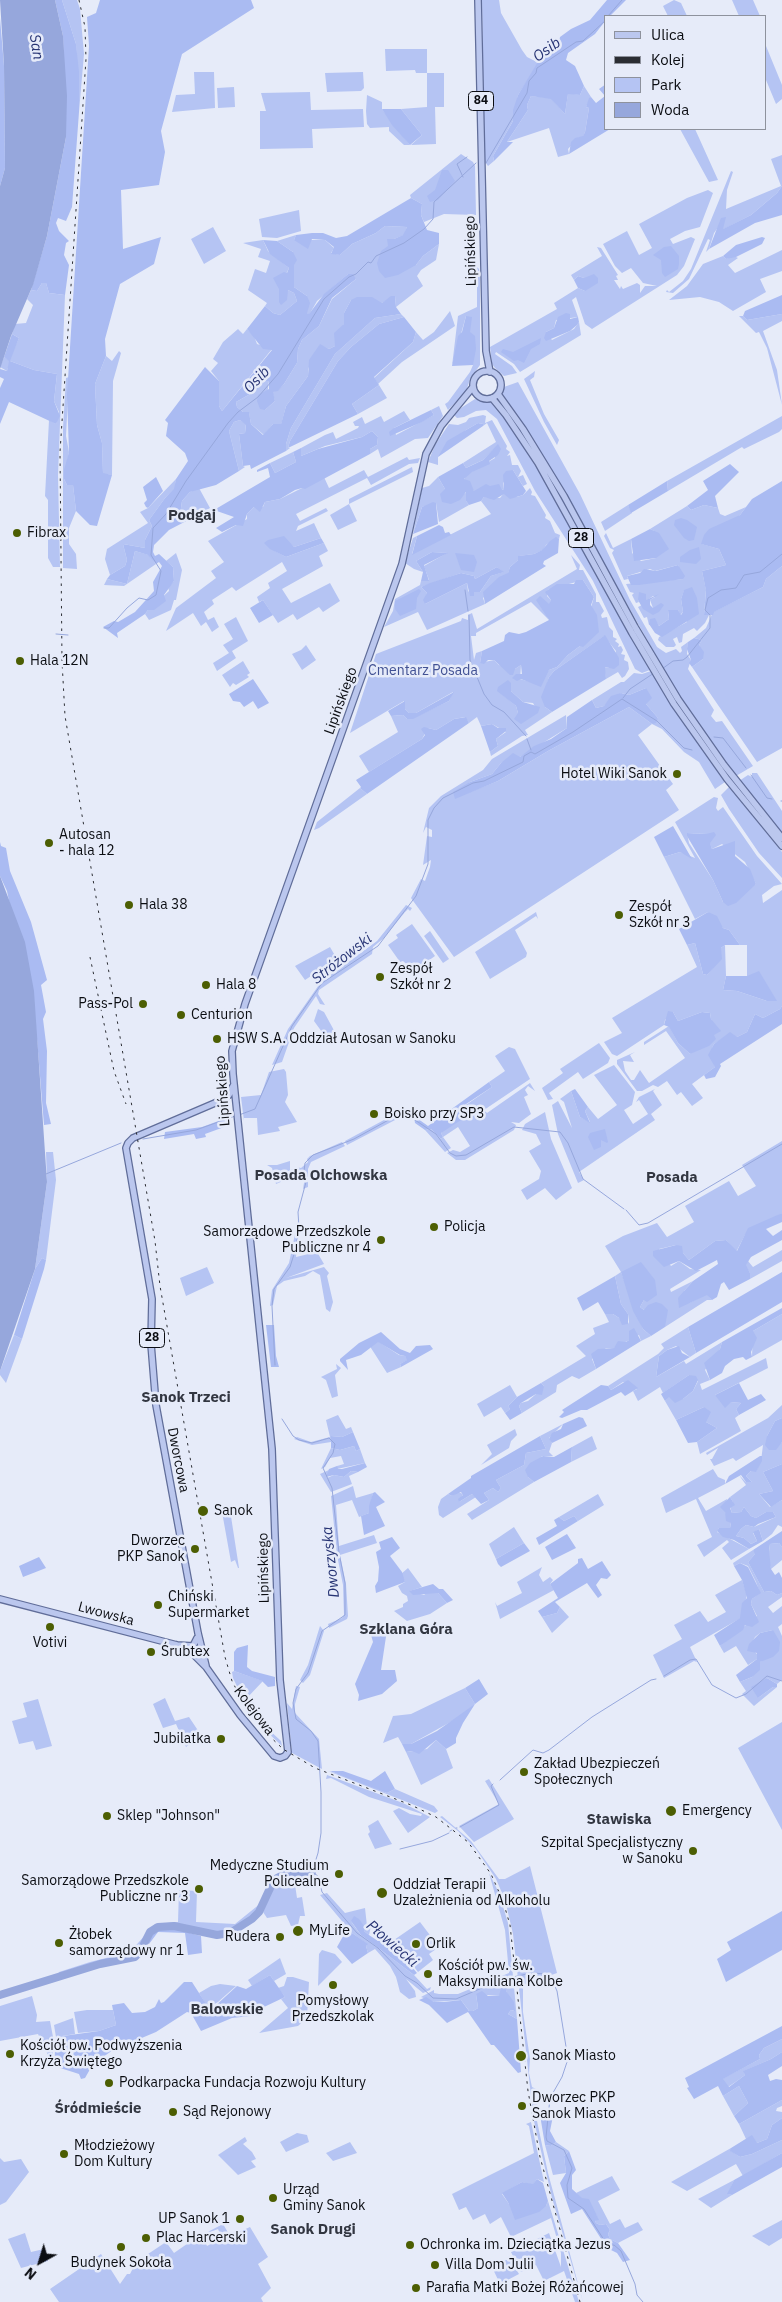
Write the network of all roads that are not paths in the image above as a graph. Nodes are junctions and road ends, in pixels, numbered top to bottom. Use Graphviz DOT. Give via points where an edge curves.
graph roads {
  1 [pos="478,0"];
  2 [pos="486,351"];
  3 [pos="482,372"];
  4 [pos="490,372"];
  5 [pos="473,387"];
  6 [pos="498,394"];
  7 [pos="478,396"];
  8 [pos="492,398"];
  9 [pos="457,406"];
  10 [pos="652,663"];
  11 [pos="735,785"];
  12 [pos="782,838"];
  13 [pos="782,846"];
  14 [pos="234,1084"];
  15 [pos="222,1100"];
  16 [pos="237,1109"];
  17 [pos="0,1599"];
  18 [pos="198,1633"];
  19 [pos="177,1645"];
  20 [pos="206,1666"];
  21 [pos="288,1752"];
  1 -- 2 [label="main road, Lipińskiego / 84"];
  2 -- 3 [label="main road, Lipińskiego / 84"];
  2 -- 4 [label="main road, Lipińskiego / 84"];
  3 -- 4 [label="main road"];
  3 -- 5 [label="main road" via="475,378"];
  4 -- 6 [label="main road, 28" via="500,381"];
  5 -- 7 [label="main road"];
  5 -- 9 [label="main road, Lipińskiego"];
  6 -- 8 [label="main road"];
  6 -- 10 [label="main road, 28" via="561,491"];
  7 -- 8 [label="main road"];
  7 -- 9 [label="main road, Lipińskiego"];
  8 -- 10 [label="main road, 28" via="538,463"];
  9 -- 14 [label="main road, Lipińskiego" via="437,430 424,457 409,538 399,571 236,1034 232,1060"];
  10 -- 11 [label="main road, 28"];
  11 -- 12 [label="main road, 28"];
  11 -- 13 [label="main road, 28"];
  14 -- 15 [label="main road, 28" via="229,1095"];
  14 -- 16 [label="main road, Lipińskiego"];
  15 -- 16 [label="main road" via="230,1099"];
  15 -- 18 [label="main road, Dworcowa / 28" via="128,1142 127,1152 152,1299 151,1344 156,1405"];
  16 -- 21 [label="main road, Lipińskiego" via="272,1449 280,1680"];
  17 -- 19 [label="main road, Lwowska"];
  18 -- 19 [label="main road" via="193,1646"];
  18 -- 20 [label="main road, Kolejowa"];
  19 -- 20 [label="main road, Kolejowa"];
  20 -- 21 [label="main road, Kolejowa" via="274,1756 282,1757"];
}
